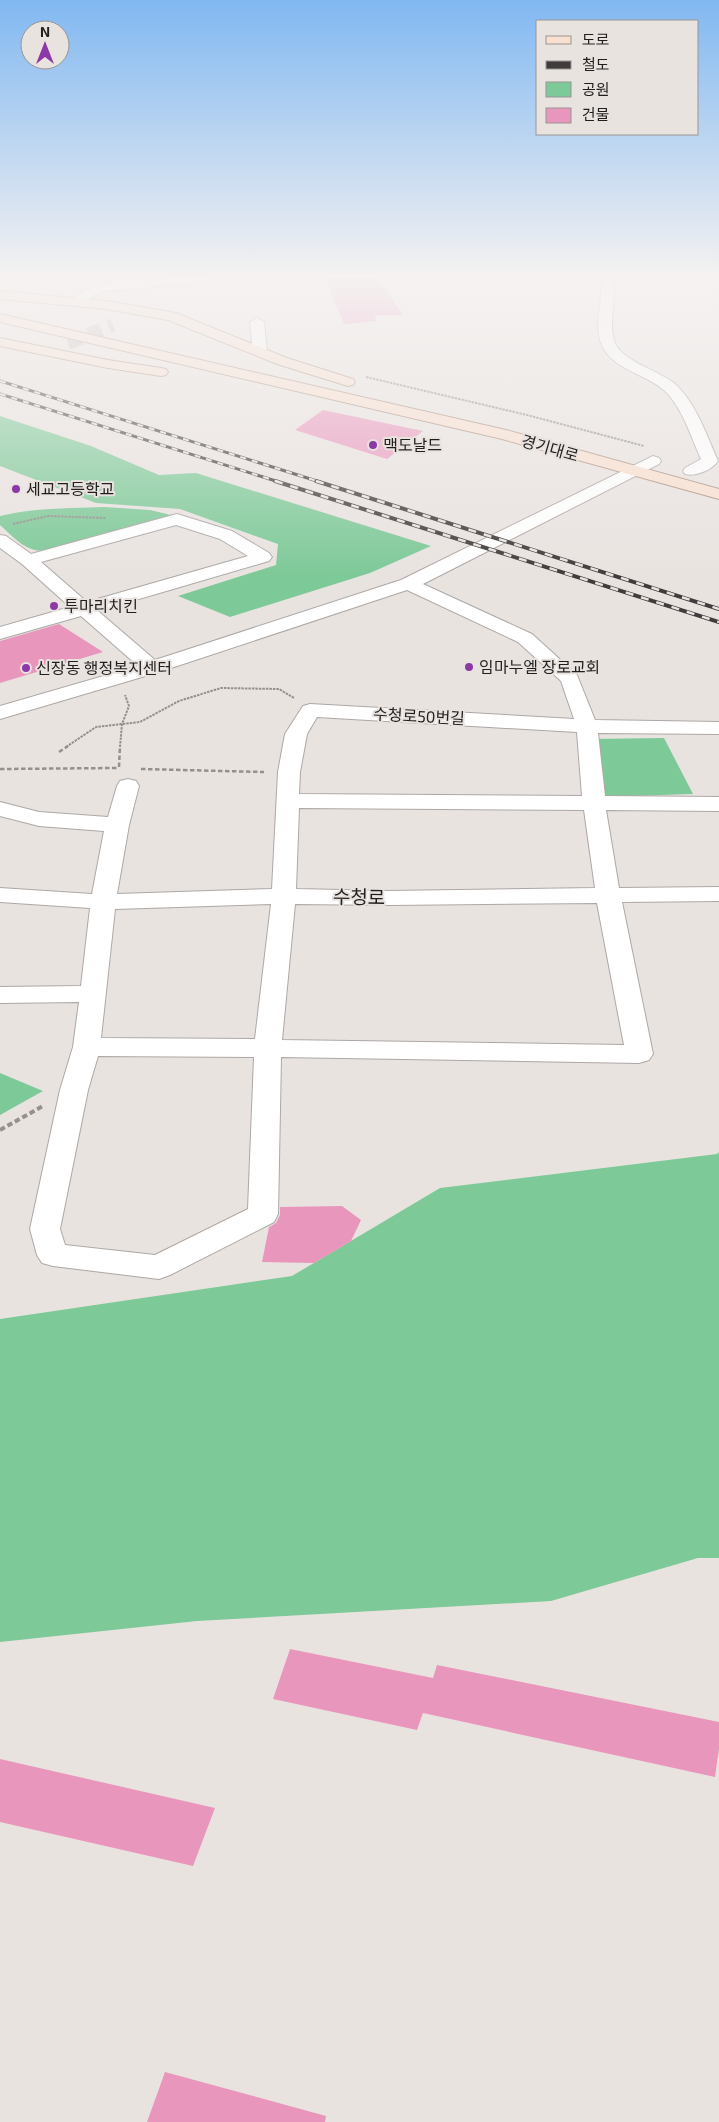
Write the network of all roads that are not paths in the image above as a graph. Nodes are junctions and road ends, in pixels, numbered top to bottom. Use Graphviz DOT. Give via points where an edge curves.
graph roads {
  1 [pos="210,377"];
  2 [pos="254,377"];
  3 [pos="308,377"];
  4 [pos="333,377"];
  5 [pos="653,377"];
  6 [pos="380,393"];
  7 [pos="362,402"];
  8 [pos="652,461"];
  9 [pos="632,471"];
  10 [pos="691,471"];
  11 [pos="719,480"];
  12 [pos="719,494"];
  13 [pos="3,533"];
  14 [pos="28,560"];
  15 [pos="408,584"];
  16 [pos="83,609"];
  17 [pos="0,633"];
  18 [pos="152,668"];
  19 [pos="0,713"];
  20 [pos="587,726"];
  21 [pos="719,728"];
  22 [pos="124,777"];
  23 [pos="288,801"];
  24 [pos="594,803"];
  25 [pos="719,804"];
  26 [pos="0,809"];
  27 [pos="117,825"];
  28 [pos="719,894"];
  29 [pos="0,895"];
  30 [pos="284,896"];
  31 [pos="608,896"];
  32 [pos="103,902"];
  33 [pos="0,994"];
  34 [pos="92,994"];
  35 [pos="87,1047"];
  36 [pos="268,1048"];
  1 -- 7 [label="main road"];
  2 -- 7 [label="main road, 경기대로"];
  3 -- 6 [label="main road, 경기대로"];
  4 -- 6 [label="main road"];
  5 -- 10 [label="street" via="670,388 710,461"];
  6 -- 8 [label="main road, 경기대로"];
  7 -- 9 [label="main road, 경기대로" via="506,435"];
  8 -- 9 [label="street"];
  8 -- 10 [label="main road, 경기대로"];
  9 -- 12 [label="main road, 경기대로"];
  9 -- 15 [label="street"];
  10 -- 11 [label="main road, 경기대로"];
  13 -- 14 [label="street"];
  14 -- 16 [label="street"];
  14 -- 16 [label="street" via="177,519 226,535 263,557"];
  15 -- 18 [label="street"];
  15 -- 20 [label="street" via="525,638 570,679"];
  16 -- 17 [label="street"];
  16 -- 18 [label="street"];
  18 -- 19 [label="street"];
  20 -- 21 [label="street, 수청로50번길"];
  20 -- 23 [label="street, 수청로50번길" via="310,710 296,734"];
  20 -- 24 [label="street"];
  22 -- 27 [label="street"];
  23 -- 24 [label="street"];
  23 -- 30 [label="street"];
  24 -- 25 [label="street"];
  24 -- 31 [label="street"];
  26 -- 27 [label="street" via="39,819"];
  27 -- 32 [label="street"];
  28 -- 31 [label="street, 수청로"];
  29 -- 32 [label="street, 수청로"];
  30 -- 31 [label="street, 수청로"];
  30 -- 32 [label="street, 수청로"];
  30 -- 36 [label="street"];
  31 -- 36 [label="street" via="639,1054"];
  32 -- 34 [label="street"];
  33 -- 34 [label="street"];
  34 -- 35 [label="street"];
  35 -- 36 [label="street"];
  35 -- 36 [label="street" via="74,1090 45,1229 53,1255 159,1266 263,1214"];
}
